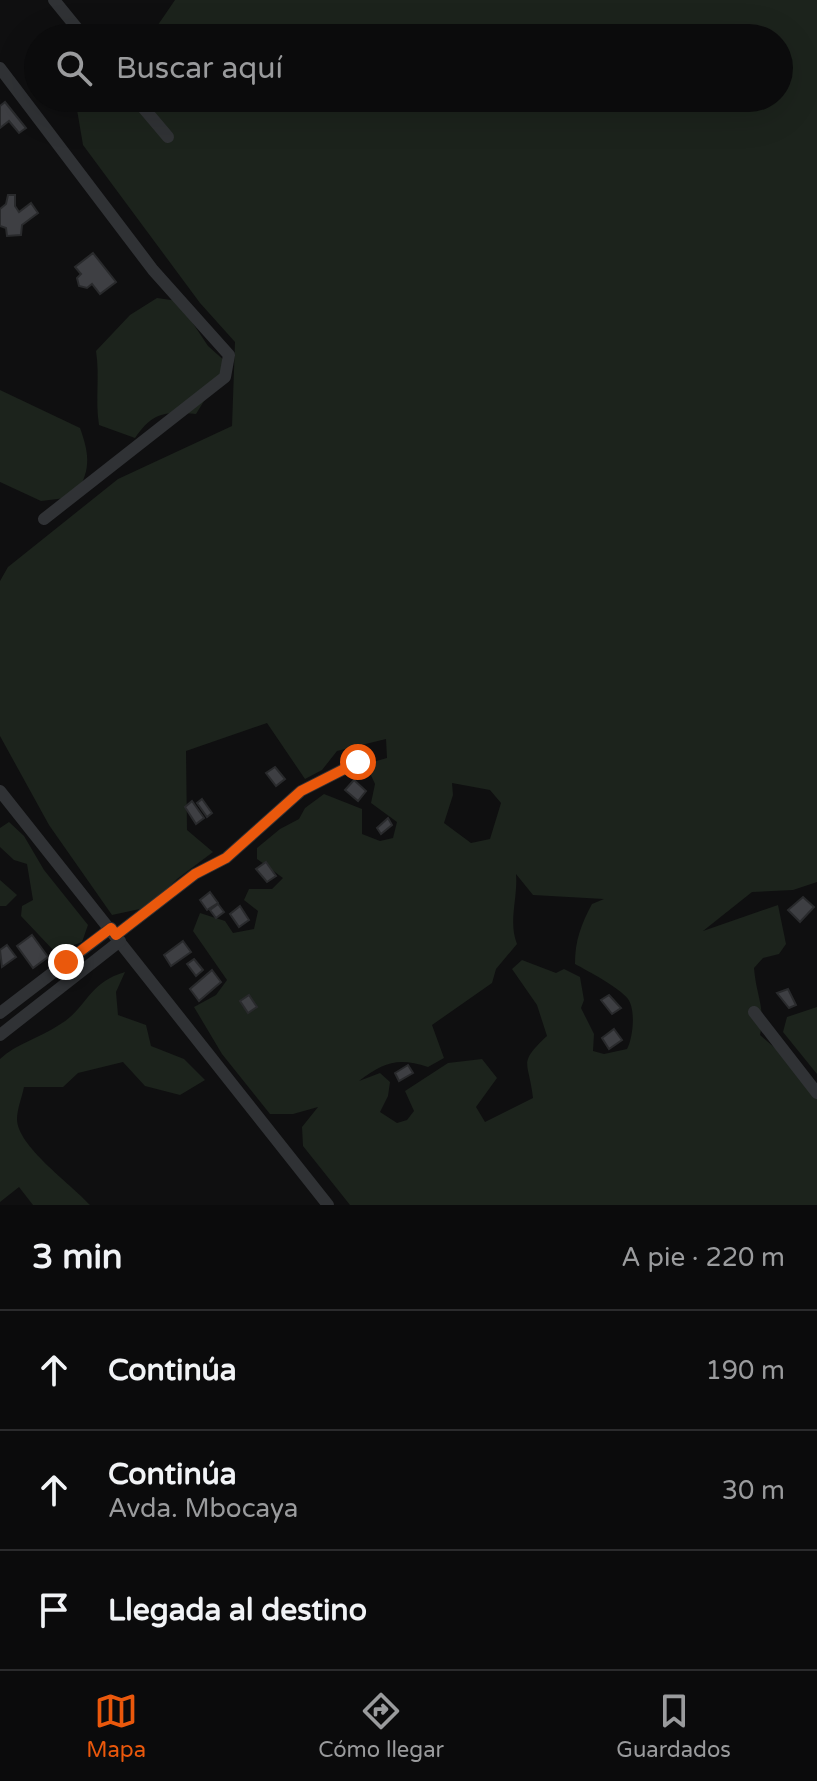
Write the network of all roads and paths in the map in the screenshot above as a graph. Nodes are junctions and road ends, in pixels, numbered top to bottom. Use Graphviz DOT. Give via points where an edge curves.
graph roads {
  1 [pos="54,0"];
  2 [pos="74,24"];
  3 [pos="0,68"];
  4 [pos="24,100"];
  5 [pos="33,112"];
  6 [pos="147,112"];
  7 [pos="168,137"];
  8 [pos="44,519"];
  9 [pos="358,762"];
  10 [pos="0,791"];
  11 [pos="115,935"];
  12 [pos="754,1012"];
  13 [pos="0,1013"];
  14 [pos="0,1035"];
  15 [pos="817,1093"];
  16 [pos="328,1205"];
  1 -- 2 [label="street"];
  3 -- 4 [label="street"];
  5 -- 8 [label="street" via="144,259 229,355 225,377"];
  6 -- 7 [label="street"];
  9 -- 11 [label="street" via="301,791 226,858 195,874"];
  10 -- 11 [label="street"];
  11 -- 13 [label="street"];
  11 -- 14 [label="street"];
  11 -- 16 [label="street"];
  12 -- 15 [label="street"];
}
